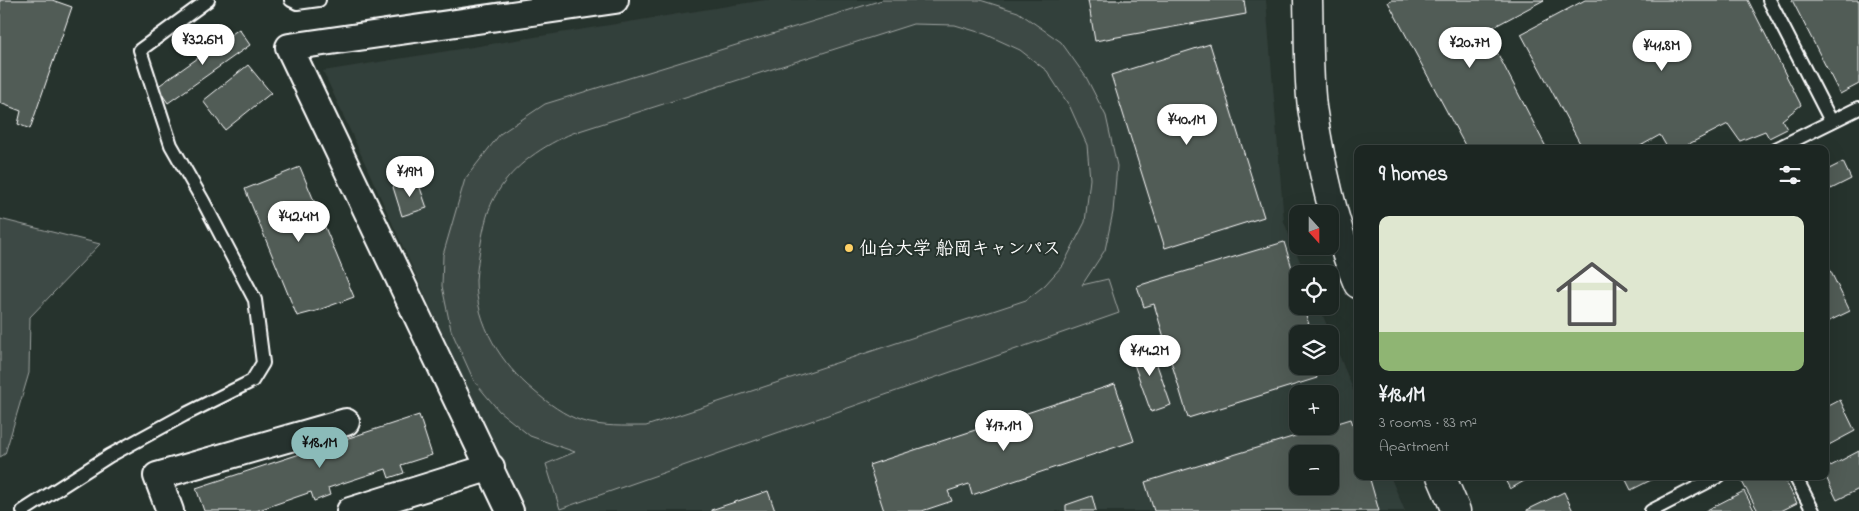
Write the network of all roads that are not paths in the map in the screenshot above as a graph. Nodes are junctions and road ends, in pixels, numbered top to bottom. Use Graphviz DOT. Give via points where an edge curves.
graph roads {
  1 [pos="208,0"];
  2 [pos="319,0"];
  3 [pos="614,0"];
  4 [pos="1308,0"];
  5 [pos="1769,0"];
  6 [pos="295,1"];
  7 [pos="1859,108"];
  8 [pos="1831,121"];
  9 [pos="1784,145"];
  10 [pos="1354,275"];
  11 [pos="346,422"];
  12 [pos="491,467"];
  13 [pos="1443,480"];
  14 [pos="1711,480"];
  15 [pos="1797,480"];
  16 [pos="23,511"];
  17 [pos="170,511"];
  18 [pos="350,511"];
  19 [pos="510,511"];
  20 [pos="1456,511"];
  21 [pos="1651,511"];
  22 [pos="1812,511"];
  1 -- 16 [label="lane" via="140,50 171,145 255,300 263,363 252,381 109,456"];
  2 -- 6 [label="lane"];
  3 -- 12 [label="street" via="289,47"];
  4 -- 10 [label="street" via="1312,105 1325,178"];
  5 -- 8 [label="lane"];
  7 -- 8 [label="lane"];
  8 -- 9 [label="lane"];
  11 -- 17 [label="street" via="158,476"];
  12 -- 18 [label="street"];
  12 -- 19 [label="street"];
  13 -- 20 [label="street"];
  14 -- 21 [label="lane"];
  15 -- 22 [label="lane"];
}
